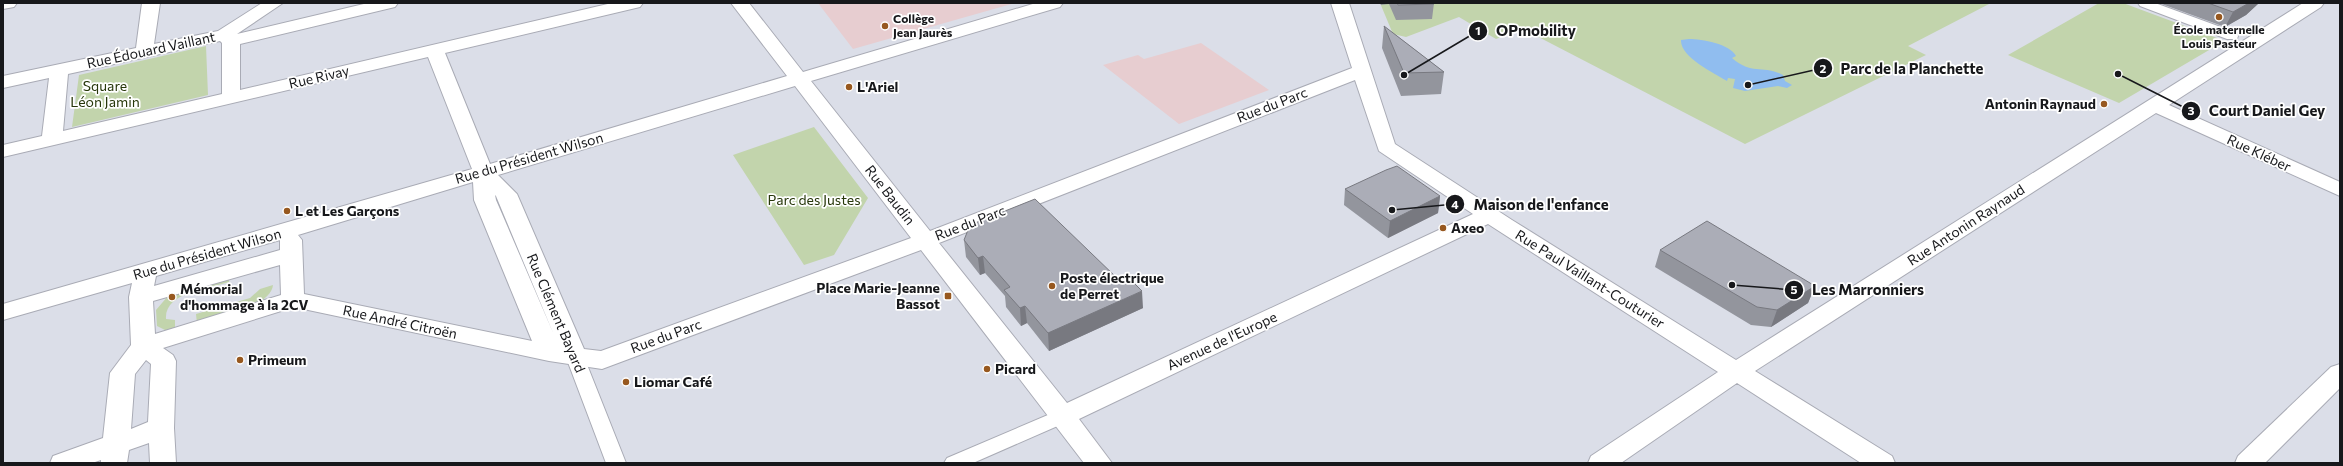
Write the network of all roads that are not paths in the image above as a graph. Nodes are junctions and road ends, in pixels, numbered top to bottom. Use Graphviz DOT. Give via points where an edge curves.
graph roads {
  1 [pos="8,3"];
  2 [pos="151,3"];
  3 [pos="274,3"];
  4 [pos="389,3"];
  5 [pos="634,3"];
  6 [pos="740,3"];
  7 [pos="1054,3"];
  8 [pos="1340,3"];
  9 [pos="2144,3"];
  10 [pos="2315,3"];
  11 [pos="3,4"];
  12 [pos="2232,36"];
  13 [pos="228,38"];
  14 [pos="434,49"];
  15 [pos="144,52"];
  16 [pos="59,70"];
  17 [pos="1361,71"];
  18 [pos="798,79"];
  19 [pos="3,82"];
  20 [pos="231,98"];
  21 [pos="2156,106"];
  22 [pos="52,140"];
  23 [pos="3,151"];
  24 [pos="483,172"];
  25 [pos="2340,190"];
  26 [pos="1489,215"];
  27 [pos="290,230"];
  28 [pos="926,240"];
  29 [pos="292,254"];
  30 [pos="145,271"];
  31 [pos="141,297"];
  32 [pos="293,299"];
  33 [pos="3,312"];
  34 [pos="144,346"];
  35 [pos="549,353"];
  36 [pos="575,357"];
  37 [pos="1737,371"];
  38 [pos="2340,373"];
  39 [pos="1062,416"];
  40 [pos="161,428"];
  41 [pos="115,454"];
  42 [pos="62,463"];
  43 [pos="163,463"];
  44 [pos="616,463"];
  45 [pos="954,463"];
  46 [pos="1099,463"];
  47 [pos="1601,463"];
  48 [pos="1882,463"];
  49 [pos="2248,463"];
  1 -- 11 [label="street"];
  2 -- 15 [label="street"];
  3 -- 13 [label="street"];
  4 -- 13 [label="street, Rue Édouard Vaillant"];
  5 -- 14 [label="street, Rue Rivay"];
  6 -- 18 [label="street, Rue Baudin"];
  7 -- 18 [label="street, Rue du Président Wilson"];
  8 -- 17 [label="street, Rue Paul Vaillant-Couturier"];
  9 -- 12 [label="street"];
  10 -- 21 [label="street, Rue Antonin Raynaud"];
  13 -- 15 [label="street, Rue Édouard Vaillant"];
  13 -- 20 [label="street"];
  14 -- 20 [label="street, Rue Rivay"];
  14 -- 24 [label="street, Rue Clément Bayard"];
  15 -- 16 [label="street, Rue Édouard Vaillant"];
  16 -- 19 [label="street, Rue Édouard Vaillant"];
  16 -- 22 [label="street"];
  17 -- 26 [label="street, Rue Paul Vaillant-Couturier" via="1386,147"];
  17 -- 28 [label="street, Rue du Parc"];
  18 -- 24 [label="street, Rue du Président Wilson"];
  18 -- 28 [label="street, Rue Baudin"];
  20 -- 22 [label="street, Rue Rivay"];
  21 -- 25 [label="street, Rue Kléber"];
  21 -- 37 [label="street, Rue Antonin Raynaud"];
  22 -- 23 [label="street, Rue Rivay"];
  24 -- 27 [label="street, Rue du Président Wilson"];
  24 -- 35 [label="street, Rue Clément Bayard" via="485,200"];
  24 -- 36 [label="street, Rue Clément Bayard" via="506,194"];
  26 -- 37 [label="street, Rue Paul Vaillant-Couturier"];
  26 -- 39 [label="street, Avenue de l'Europe"];
  27 -- 29 [label="street"];
  27 -- 30 [label="street, Rue du Président Wilson"];
  28 -- 36 [label="street, Rue du Parc" via="602,360"];
  28 -- 39 [label="street, Rue Baudin"];
  29 -- 31 [label="street"];
  29 -- 32 [label="street"];
  30 -- 31 [label="street"];
  30 -- 33 [label="street, Rue du Président Wilson"];
  31 -- 34 [label="street"];
  32 -- 34 [label="street"];
  32 -- 35 [label="street, Rue André Citroën"];
  34 -- 40 [label="street" via="164,361"];
  34 -- 41 [label="street" via="123,373"];
  35 -- 36 [label="street, Rue André Citroën"];
  36 -- 44 [label="street, Rue Clément Bayard"];
  37 -- 47 [label="street, Rue Antonin Raynaud"];
  37 -- 48 [label="street, Rue Paul Vaillant-Couturier"];
  38 -- 49 [label="street"];
  39 -- 45 [label="street, Avenue de l'Europe"];
  39 -- 46 [label="street, Rue Baudin"];
  40 -- 41 [label="street"];
  40 -- 43 [label="street"];
  41 -- 42 [label="street"];
}
